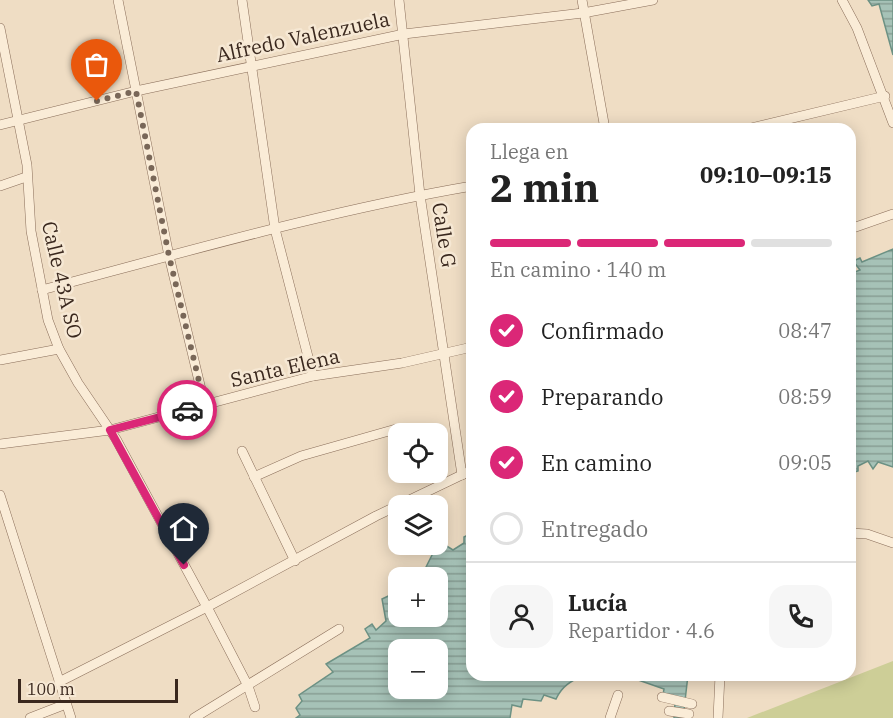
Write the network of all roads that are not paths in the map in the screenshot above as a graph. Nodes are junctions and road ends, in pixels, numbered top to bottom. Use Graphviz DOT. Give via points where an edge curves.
graph roads {
  1 [pos="118,0"];
  2 [pos="242,0"];
  3 [pos="399,0"];
  4 [pos="582,0"];
  5 [pos="652,0"];
  6 [pos="842,0"];
  7 [pos="583,13"];
  8 [pos="404,34"];
  9 [pos="1,35"];
  10 [pos="253,66"];
  11 [pos="136,91"];
  12 [pos="885,96"];
  13 [pos="18,120"];
  14 [pos="603,123"];
  15 [pos="772,123"];
  16 [pos="893,123"];
  17 [pos="0,125"];
  18 [pos="26,177"];
  19 [pos="0,186"];
  20 [pos="466,187"];
  21 [pos="420,195"];
  22 [pos="893,214"];
  23 [pos="856,227"];
  24 [pos="275,230"];
  25 [pos="169,256"];
  26 [pos="42,290"];
  27 [pos="466,348"];
  28 [pos="59,349"];
  29 [pos="444,354"];
  30 [pos="0,360"];
  31 [pos="313,376"];
  32 [pos="205,406"];
  33 [pos="110,430"];
  34 [pos="388,431"];
  35 [pos="0,444"];
  36 [pos="242,451"];
  37 [pos="466,473"];
  38 [pos="462,475"];
  39 [pos="254,477"];
  40 [pos="0,495"];
  41 [pos="856,533"];
  42 [pos="893,543"];
  43 [pos="294,561"];
  44 [pos="207,607"];
  45 [pos="339,629"];
  46 [pos="720,681"];
  47 [pos="59,682"];
  48 [pos="248,686"];
  49 [pos="618,695"];
  50 [pos="662,697"];
  51 [pos="66,704"];
  52 [pos="692,704"];
  53 [pos="255,707"];
  54 [pos="669,711"];
  55 [pos="689,714"];
  56 [pos="30,718"];
  57 [pos="71,718"];
  58 [pos="194,718"];
  59 [pos="610,718"];
  60 [pos="718,718"];
  1 -- 11 [label="street"];
  2 -- 10 [label="street"];
  3 -- 8 [label="street, Calle G"];
  4 -- 7 [label="street"];
  5 -- 7 [label="street, Alfredo Valenzuela"];
  6 -- 12 [label="street"];
  7 -- 8 [label="street, Alfredo Valenzuela"];
  7 -- 14 [label="street"];
  8 -- 10 [label="street, Alfredo Valenzuela"];
  8 -- 21 [label="street, Calle G"];
  9 -- 13 [label="street, Calle 43A SO"];
  10 -- 11 [label="street, Alfredo Valenzuela"];
  10 -- 24 [label="street"];
  11 -- 13 [label="street, Alfredo Valenzuela"];
  11 -- 25 [label="street"];
  12 -- 15 [label="street"];
  12 -- 16 [label="street"];
  13 -- 17 [label="street, Alfredo Valenzuela"];
  13 -- 18 [label="street, Calle 43A SO"];
  18 -- 19 [label="street"];
  18 -- 26 [label="street, Calle 43A SO" via="30,231"];
  20 -- 21 [label="street"];
  21 -- 24 [label="street"];
  21 -- 29 [label="street, Calle G"];
  22 -- 23 [label="street"];
  24 -- 25 [label="street"];
  24 -- 31 [label="street"];
  25 -- 26 [label="street"];
  25 -- 32 [label="street"];
  26 -- 28 [label="street, Calle 43A SO"];
  27 -- 29 [label="street, Santa Elena"];
  28 -- 30 [label="street"];
  28 -- 33 [label="street, Calle 43A SO"];
  29 -- 31 [label="street, Santa Elena"];
  29 -- 38 [label="street, Calle G"];
  31 -- 32 [label="street, Santa Elena"];
  32 -- 33 [label="street, Santa Elena"];
  33 -- 35 [label="street, Santa Elena"];
  33 -- 44 [label="street, Calle 43A SO"];
  34 -- 39 [label="street" via="325,448"];
  36 -- 39 [label="street"];
  37 -- 38 [label="street"];
  38 -- 43 [label="street"];
  39 -- 43 [label="street"];
  40 -- 47 [label="street"];
  41 -- 42 [label="street"];
  43 -- 44 [label="street"];
  44 -- 47 [label="street"];
  44 -- 48 [label="street, Calle 43A SO"];
  45 -- 48 [label="street"];
  46 -- 60 [label="street"];
  47 -- 51 [label="street"];
  48 -- 53 [label="street, Calle 43A SO"];
  48 -- 58 [label="street"];
  49 -- 59 [label="street"];
  50 -- 52 [label="street"];
  51 -- 56 [label="street"];
  51 -- 57 [label="street"];
  54 -- 55 [label="street"];
}
